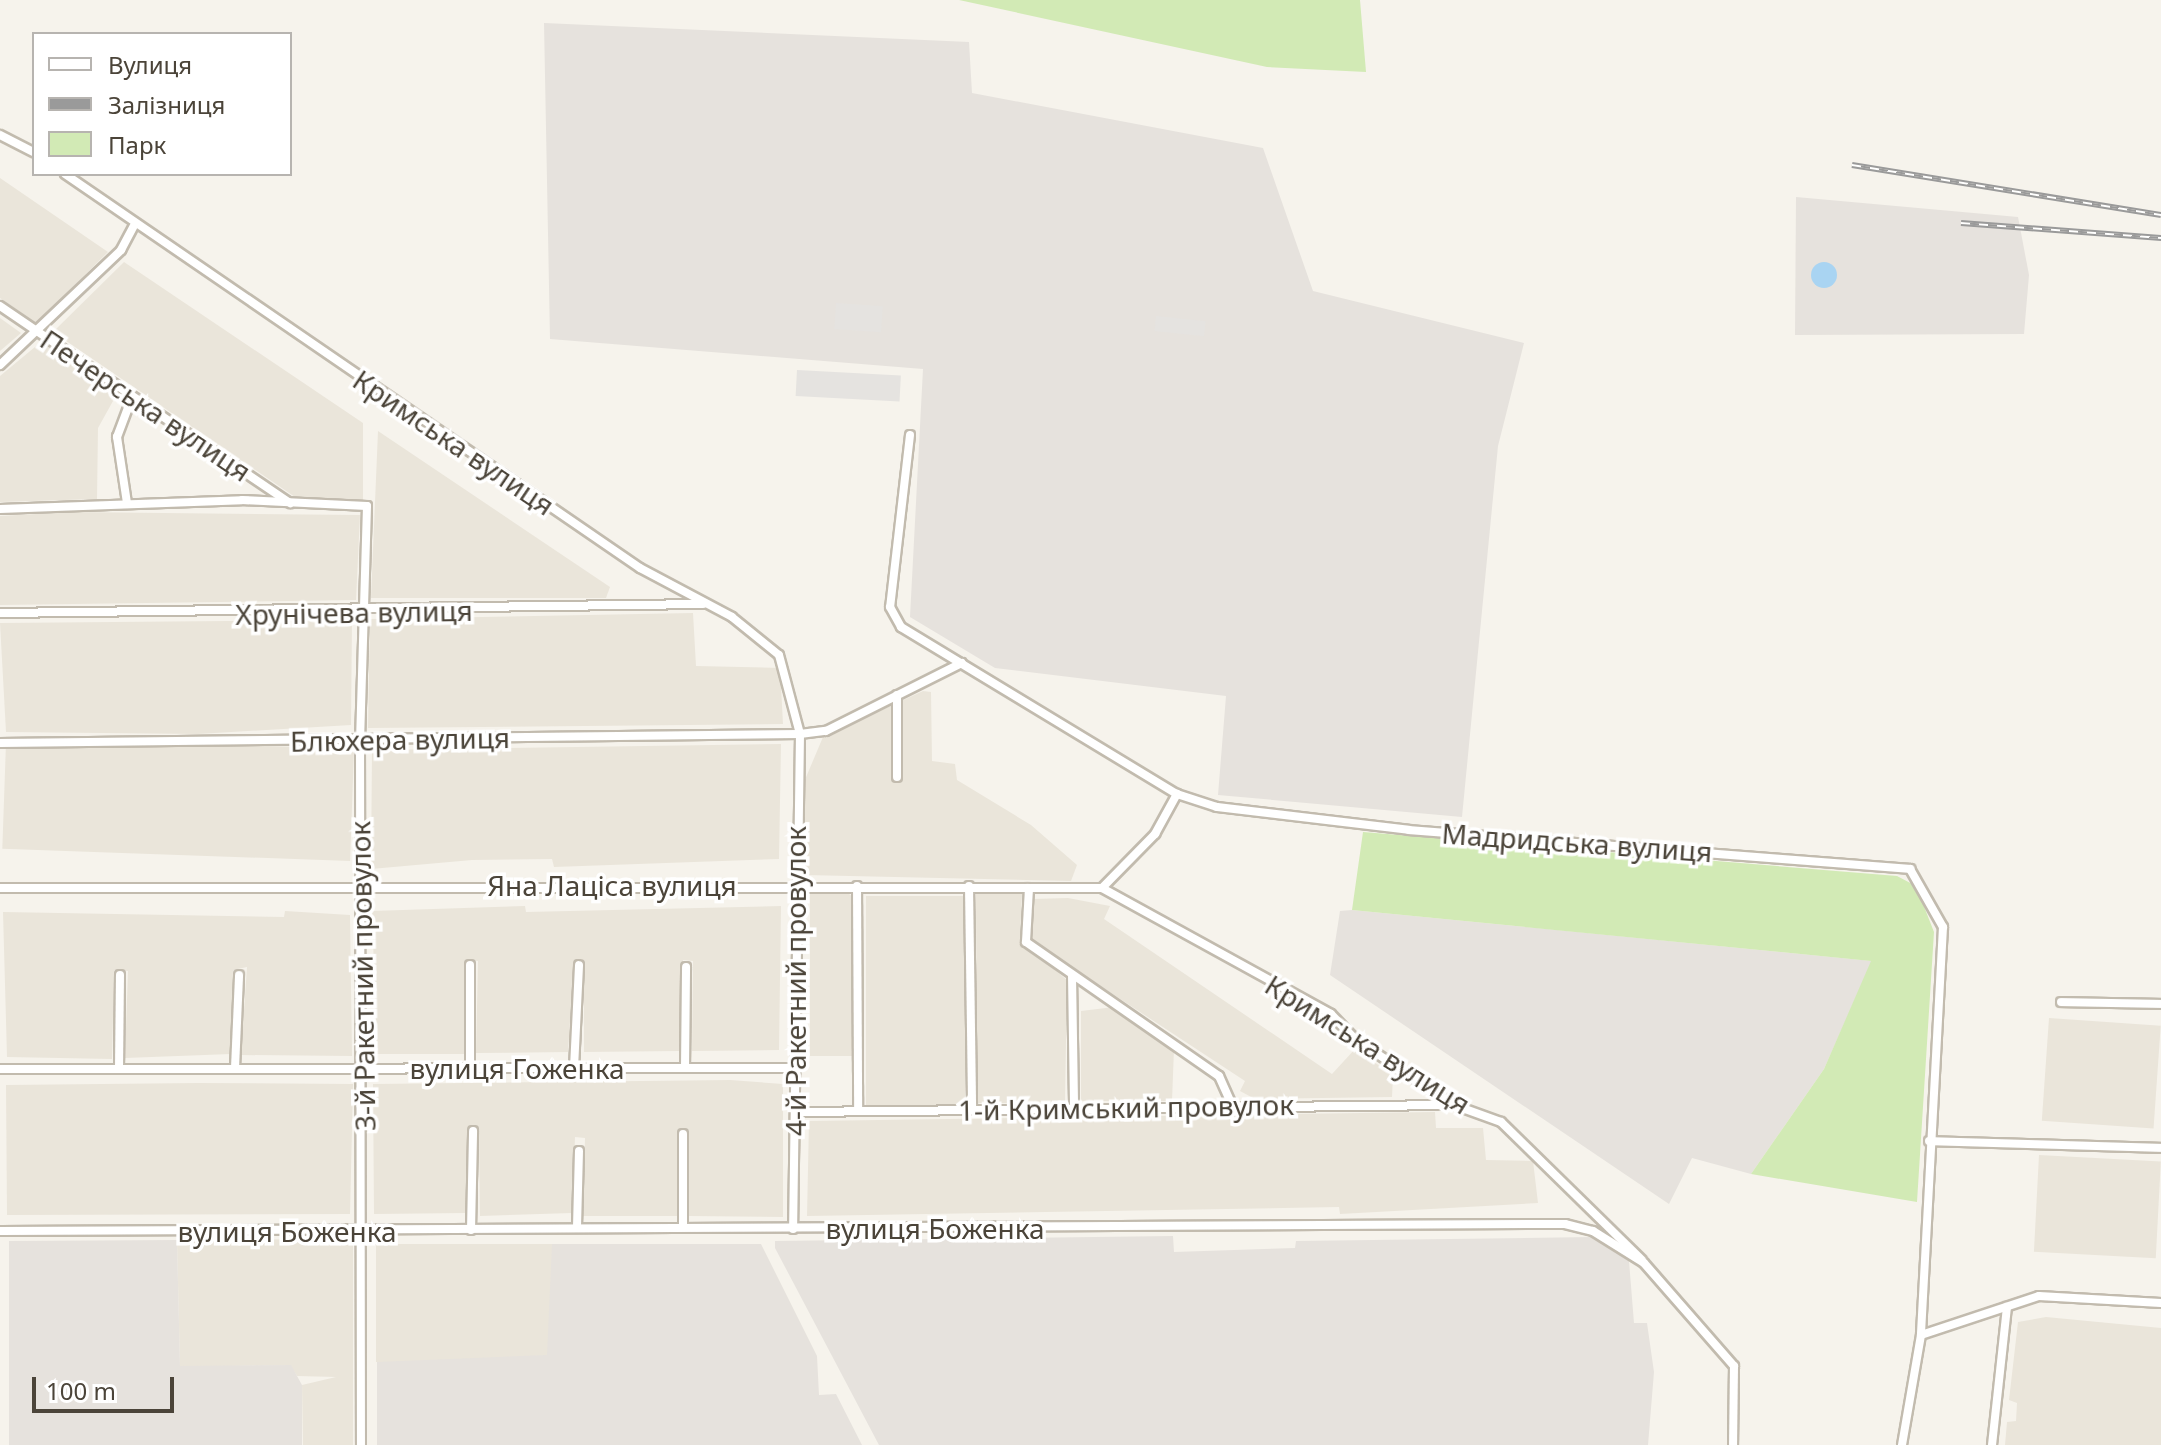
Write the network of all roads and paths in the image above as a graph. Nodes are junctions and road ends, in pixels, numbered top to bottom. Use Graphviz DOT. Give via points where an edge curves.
graph roads {
  1 [pos="0,135"];
  2 [pos="32,151"];
  3 [pos="68,176"];
  4 [pos="134,226"];
  5 [pos="0,306"];
  6 [pos="39,332"];
  7 [pos="0,365"];
  8 [pos="132,397"];
  9 [pos="910,435"];
  10 [pos="127,503"];
  11 [pos="293,505"];
  12 [pos="0,509"];
  13 [pos="708,603"];
  14 [pos="0,613"];
  15 [pos="362,613"];
  16 [pos="962,663"];
  17 [pos="897,695"];
  18 [pos="800,734"];
  19 [pos="360,740"];
  20 [pos="0,743"];
  21 [pos="897,777"];
  22 [pos="1177,794"];
  23 [pos="360,884"];
  24 [pos="794,886"];
  25 [pos="857,886"];
  26 [pos="969,886"];
  27 [pos="0,888"];
  28 [pos="1029,888"];
  29 [pos="1102,888"];
  30 [pos="470,965"];
  31 [pos="579,965"];
  32 [pos="686,967"];
  33 [pos="120,975"];
  34 [pos="239,975"];
  35 [pos="1072,975"];
  36 [pos="2061,1002"];
  37 [pos="2161,1004"];
  38 [pos="235,1068"];
  39 [pos="364,1068"];
  40 [pos="470,1068"];
  41 [pos="574,1068"];
  42 [pos="685,1068"];
  43 [pos="795,1068"];
  44 [pos="0,1069"];
  45 [pos="119,1069"];
  46 [pos="1232,1105"];
  47 [pos="1454,1105"];
  48 [pos="1074,1107"];
  49 [pos="972,1109"];
  50 [pos="858,1111"];
  51 [pos="798,1112"];
  52 [pos="473,1131"];
  53 [pos="683,1134"];
  54 [pos="1929,1141"];
  55 [pos="2161,1148"];
  56 [pos="579,1151"];
  57 [pos="577,1227"];
  58 [pos="683,1227"];
  59 [pos="362,1229"];
  60 [pos="793,1229"];
  61 [pos="471,1230"];
  62 [pos="0,1231"];
  63 [pos="1644,1263"];
  64 [pos="2161,1303"];
  65 [pos="2007,1307"];
  66 [pos="1921,1335"];
  67 [pos="361,1445"];
  68 [pos="1733,1445"];
  69 [pos="1902,1445"];
  70 [pos="1992,1445"];
  1 -- 2 [label="street"];
  3 -- 4 [label="street, Кримська вулиця"];
  4 -- 6 [label="street" via="121,250"];
  4 -- 13 [label="street, Кримська вулиця" via="665,584"];
  5 -- 6 [label="street, Печерська вулиця"];
  6 -- 7 [label="street"];
  6 -- 8 [label="street, Печерська вулиця"];
  8 -- 10 [label="street" via="117,437"];
  8 -- 11 [label="street, Печерська вулиця"];
  9 -- 16 [label="street, Мадридська вулиця" via="890,607 901,627"];
  10 -- 11 [label="street"];
  10 -- 12 [label="street"];
  11 -- 15 [label="street, 3-й Ракетний провулок" via="367,506"];
  13 -- 15 [label="street, Хрунічева вулиця"];
  13 -- 18 [label="street, Кримська вулиця" via="779,655"];
  14 -- 15 [label="street, Хрунічева вулиця"];
  15 -- 19 [label="street, 3-й Ракетний провулок"];
  16 -- 17 [label="street, Блюхера вулиця"];
  16 -- 22 [label="street, Мадридська вулиця"];
  17 -- 18 [label="street, Блюхера вулиця" via="826,731"];
  17 -- 21 [label="street"];
  18 -- 19 [label="street, Блюхера вулиця"];
  18 -- 24 [label="street, 4-й Ракетний провулок"];
  19 -- 20 [label="street, Блюхера вулиця"];
  19 -- 23 [label="street, 3-й Ракетний провулок"];
  22 -- 29 [label="street" via="1155,834"];
  22 -- 54 [label="street, Мадридська вулиця" via="1217,807 1409,830 1910,869 1943,927"];
  23 -- 24 [label="street, Яна Лаціса вулиця"];
  23 -- 27 [label="street, Яна Лаціса вулиця"];
  23 -- 39 [label="street, 3-й Ракетний провулок"];
  24 -- 25 [label="street, Яна Лаціса вулиця"];
  24 -- 43 [label="street, 4-й Ракетний провулок"];
  25 -- 26 [label="street, Яна Лаціса вулиця"];
  25 -- 50 [label="street"];
  26 -- 28 [label="street, Яна Лаціса вулиця"];
  26 -- 49 [label="street"];
  28 -- 29 [label="street, Яна Лаціса вулиця"];
  28 -- 35 [label="street" via="1026,942"];
  29 -- 47 [label="street, Кримська вулиця" via="1331,1014 1355,1039"];
  30 -- 40 [label="street"];
  31 -- 41 [label="street"];
  32 -- 42 [label="street"];
  33 -- 45 [label="street"];
  34 -- 38 [label="street"];
  35 -- 46 [label="street" via="1219,1076"];
  35 -- 48 [label="street"];
  36 -- 37 [label="street"];
  38 -- 39 [label="street, вулиця Гоженка"];
  38 -- 45 [label="street, вулиця Гоженка"];
  39 -- 40 [label="street, вулиця Гоженка"];
  39 -- 59 [label="street, 3-й Ракетний провулок"];
  40 -- 41 [label="street, вулиця Гоженка"];
  41 -- 42 [label="street, вулиця Гоженка"];
  42 -- 43 [label="street, вулиця Гоженка"];
  43 -- 51 [label="street, 4-й Ракетний провулок"];
  44 -- 45 [label="street, вулиця Гоженка"];
  46 -- 47 [label="street, 1-й Кримський провулок"];
  46 -- 48 [label="street, 1-й Кримський провулок"];
  47 -- 63 [label="street, Кримська вулиця" via="1501,1122 1625,1236"];
  48 -- 49 [label="street, 1-й Кримський провулок"];
  49 -- 50 [label="street, 1-й Кримський провулок"];
  50 -- 51 [label="street, 1-й Кримський провулок"];
  51 -- 60 [label="street, 4-й Ракетний провулок"];
  52 -- 61 [label="street"];
  53 -- 58 [label="street"];
  54 -- 55 [label="street"];
  54 -- 66 [label="street, Мадридська вулиця"];
  56 -- 57 [label="street"];
  57 -- 58 [label="street, вулиця Боженка"];
  57 -- 61 [label="street, вулиця Боженка"];
  58 -- 60 [label="street, вулиця Боженка"];
  59 -- 61 [label="street, вулиця Боженка"];
  59 -- 62 [label="street, вулиця Боженка"];
  59 -- 67 [label="street, 3-й Ракетний провулок"];
  60 -- 63 [label="street, вулиця Боженка" via="1565,1224 1593,1231"];
  63 -- 68 [label="street, вулиця Боженка" via="1734,1366"];
  64 -- 65 [label="street" via="2039,1296"];
  65 -- 66 [label="street"];
  65 -- 70 [label="street"];
  66 -- 69 [label="street, Мадридська вулиця"];
}
